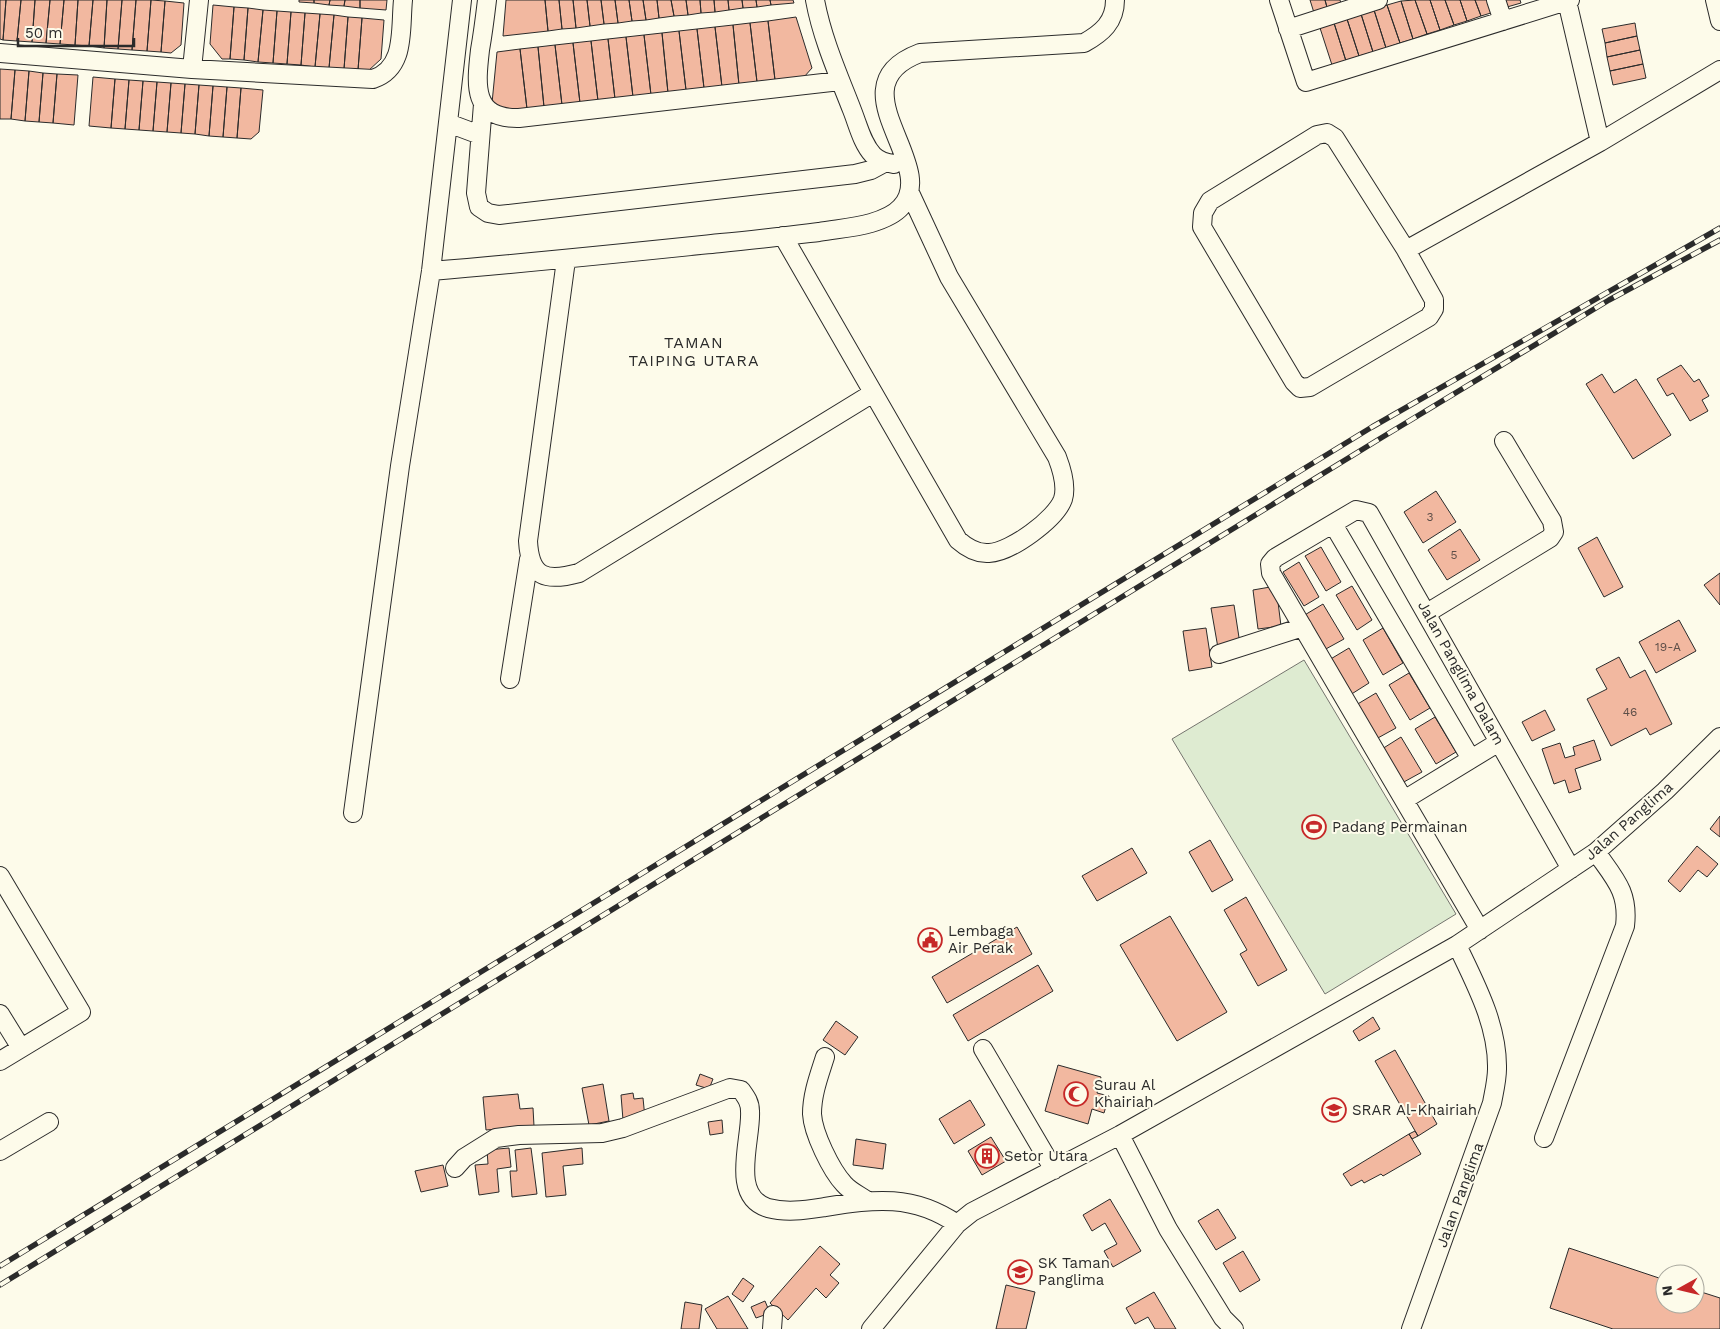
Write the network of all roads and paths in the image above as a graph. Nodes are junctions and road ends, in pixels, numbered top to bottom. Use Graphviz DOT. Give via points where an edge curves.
graph roads {
  1 [pos="199,0"];
  2 [pos="403,0"];
  3 [pos="462,0"];
  4 [pos="487,0"];
  5 [pos="815,0"];
  6 [pos="1115,0"];
  7 [pos="1279,0"];
  8 [pos="1378,0"];
  9 [pos="1496,0"];
  10 [pos="1715,0"];
  11 [pos="1569,1"];
  12 [pos="1503,21"];
  13 [pos="1720,21"];
  14 [pos="1288,29"];
  15 [pos="0,53"];
  16 [pos="192,68"];
  17 [pos="1720,70"];
  18 [pos="840,81"];
  19 [pos="482,104"];
  20 [pos="448,123"];
  21 [pos="480,134"];
  22 [pos="1600,142"];
  23 [pos="884,163"];
  24 [pos="907,164"];
  25 [pos="910,193"];
  26 [pos="783,236"];
  27 [pos="1406,250"];
  28 [pos="566,260"];
  29 [pos="431,272"];
  30 [pos="873,393"];
  31 [pos="1504,441"];
  32 [pos="1333,524"];
  33 [pos="529,559"];
  34 [pos="1427,612"];
  35 [pos="1303,627"];
  36 [pos="1219,654"];
  37 [pos="510,679"];
  38 [pos="1720,737"];
  39 [pos="1500,742"];
  40 [pos="1472,759"];
  41 [pos="1404,800"];
  42 [pos="353,813"];
  43 [pos="1596,852"];
  44 [pos="1571,869"];
  45 [pos="0,876"];
  46 [pos="1480,930"];
  47 [pos="1457,945"];
  48 [pos="0,1014"];
  49 [pos="21,1048"];
  50 [pos="983,1050"];
  51 [pos="825,1057"];
  52 [pos="0,1060"];
  53 [pos="49,1122"];
  54 [pos="1120,1135"];
  55 [pos="1544,1138"];
  56 [pos="0,1151"];
  57 [pos="456,1168"];
  58 [pos="1054,1170"];
  59 [pos="866,1200"];
  60 [pos="957,1224"];
  61 [pos="1224,1325"];
  62 [pos="871,1329"];
  63 [pos="1411,1329"];
  1 -- 16 [label="street"];
  2 -- 16 [label="street" via="394,64 389,72 373,80"];
  3 -- 20 [label="street"];
  4 -- 19 [label="street" via="477,74"];
  5 -- 18 [label="street"];
  6 -- 24 [label="street" via="1109,24 1084,43 920,53 903,59 886,85 884,101"];
  7 -- 14 [label="street"];
  8 -- 14 [label="street"];
  9 -- 12 [label="street"];
  10 -- 13 [label="street"];
  11 -- 12 [label="street"];
  11 -- 22 [label="street"];
  12 -- 14 [label="street" via="1306,82"];
  15 -- 16 [label="street"];
  17 -- 22 [label="street"];
  18 -- 19 [label="street" via="519,118 501,117"];
  18 -- 23 [label="street" via="865,144"];
  19 -- 21 [label="street"];
  20 -- 21 [label="street"];
  20 -- 29 [label="street"];
  21 -- 23 [label="street" via="476,193 479,206 488,213 499,215 854,174"];
  22 -- 27 [label="street"];
  23 -- 24 [label="street"];
  24 -- 25 [label="street"];
  25 -- 26 [label="street" via="901,207 872,223"];
  25 -- 30 [label="street" via="948,277 1058,457 1063,475 1063,498 1056,512 1010,548 989,553 971,550 958,540"];
  26 -- 28 [label="street"];
  26 -- 30 [label="street"];
  27 -- 27 [label="street" via="1434,300 1434,309 1429,317 1310,387 1300,388 1202,226 1203,213 1210,201 1317,135 1327,134 1335,138"];
  28 -- 29 [label="street"];
  28 -- 33 [label="street" via="528,542"];
  29 -- 42 [label="street" via="400,466"];
  30 -- 33 [label="street" via="579,572 549,577 536,572"];
  31 -- 34 [label="street" via="1552,521 1554,532 1550,538"];
  32 -- 34 [label="street, Jalan Panglima Dalam" via="1356,510 1369,513"];
  32 -- 35 [label="street, Jalan Panglima Dalam" via="1270,564 1271,573"];
  32 -- 40 [label="street"];
  33 -- 37 [label="street"];
  34 -- 39 [label="street, Jalan Panglima Dalam"];
  35 -- 36 [label="street"];
  35 -- 41 [label="street"];
  38 -- 43 [label="street, Jalan Panglima"];
  39 -- 40 [label="street"];
  39 -- 44 [label="street, Jalan Panglima Dalam"];
  40 -- 41 [label="street"];
  41 -- 46 [label="street"];
  43 -- 44 [label="street, Jalan Panglima"];
  43 -- 55 [label="street" via="1622,889 1627,908 1625,926"];
  44 -- 46 [label="street, Jalan Panglima"];
  45 -- 49 [label="street" via="81,1012"];
  46 -- 47 [label="street, Jalan Panglima"];
  47 -- 54 [label="street, Jalan Panglima"];
  47 -- 63 [label="street, Jalan Panglima" via="1492,1030 1497,1068 1492,1103"];
  48 -- 49 [label="street"];
  49 -- 52 [label="street"];
  50 -- 58 [label="street"];
  51 -- 59 [label="street" via="815,1088 812,1115 817,1135 838,1176"];
  53 -- 56 [label="street"];
  54 -- 58 [label="street, Jalan Panglima"];
  54 -- 61 [label="street" via="1168,1229"];
  57 -- 59 [label="street" via="464,1158 496,1138 518,1134 602,1133 730,1088 741,1090 748,1100 746,1183 753,1198 765,1207 780,1211"];
  58 -- 60 [label="street, Jalan Panglima" via="972,1212"];
  59 -- 60 [label="street" via="925,1206"];
  60 -- 62 [label="street, Jalan Panglima"];
}
